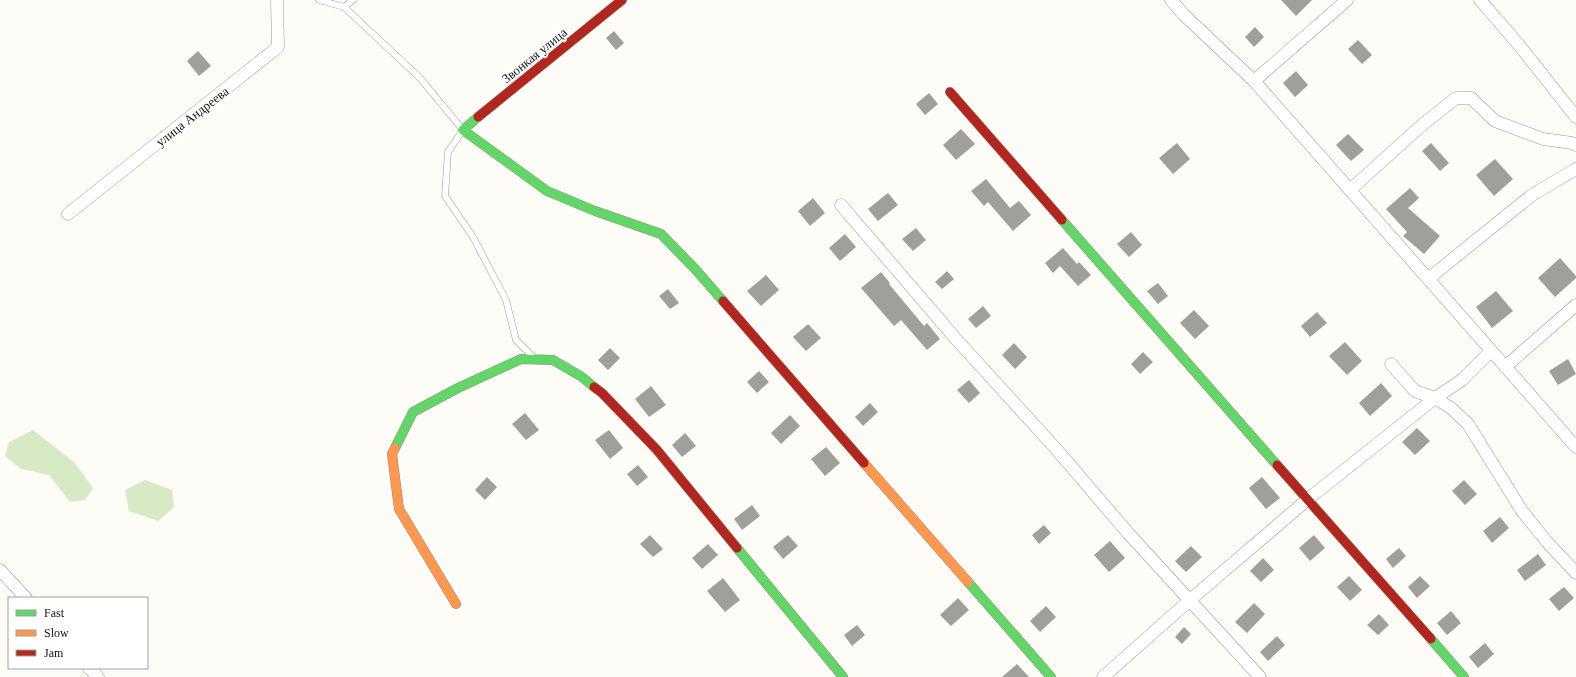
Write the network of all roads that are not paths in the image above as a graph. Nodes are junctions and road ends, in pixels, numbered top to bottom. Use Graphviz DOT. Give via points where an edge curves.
graph roads {
  1 [pos="277,0"];
  2 [pos="319,0"];
  3 [pos="353,0"];
  4 [pos="622,0"];
  5 [pos="1171,0"];
  6 [pos="1347,0"];
  7 [pos="1480,0"];
  8 [pos="344,7"];
  9 [pos="1254,81"];
  10 [pos="950,92"];
  11 [pos="1576,117"];
  12 [pos="462,130"];
  13 [pos="1576,145"];
  14 [pos="1576,169"];
  15 [pos="1350,190"];
  16 [pos="841,205"];
  17 [pos="68,214"];
  18 [pos="1428,279"];
  19 [pos="1576,305"];
  20 [pos="1491,351"];
  21 [pos="536,360"];
  22 [pos="1391,364"];
  23 [pos="1505,367"];
  24 [pos="1435,398"];
  25 [pos="1576,447"];
  26 [pos="1308,500"];
  27 [pos="0,570"];
  28 [pos="1576,573"];
  29 [pos="25,597"];
  30 [pos="1190,600"];
  31 [pos="456,604"];
  32 [pos="90,669"];
  33 [pos="98,677"];
  34 [pos="842,677"];
  35 [pos="1051,677"];
  36 [pos="1103,677"];
  37 [pos="1260,677"];
  38 [pos="1464,677"];
  1 -- 17 [label="street, улица Андреева" via="278,47"];
  2 -- 8 [label="lane"];
  3 -- 8 [label="lane"];
  4 -- 12 [label="street, Звонкая улица"];
  5 -- 9 [label="street"];
  6 -- 9 [label="street"];
  7 -- 11 [label="street"];
  8 -- 12 [label="lane" via="419,77"];
  9 -- 15 [label="street"];
  10 -- 26 [label="street"];
  12 -- 21 [label="lane" via="448,152 445,196 472,237 506,300 516,340"];
  12 -- 35 [label="street" via="547,191 661,234 701,276"];
  13 -- 15 [label="street" via="1543,139 1495,121 1471,98 1456,98"];
  14 -- 18 [label="street" via="1532,195"];
  15 -- 18 [label="street"];
  16 -- 30 [label="street" via="956,339"];
  18 -- 20 [label="street"];
  19 -- 23 [label="street"];
  20 -- 23 [label="street"];
  20 -- 24 [label="street" via="1462,380"];
  21 -- 31 [label="street" via="521,359 413,412 392,454 399,509"];
  21 -- 34 [label="street" via="553,360 602,392 657,450"];
  22 -- 24 [label="street" via="1415,391"];
  23 -- 25 [label="street"];
  24 -- 26 [label="street"];
  24 -- 28 [label="street" via="1451,408 1468,424 1522,511"];
  26 -- 30 [label="street"];
  26 -- 38 [label="street"];
  27 -- 29 [label="street"];
  30 -- 36 [label="street"];
  30 -- 37 [label="street"];
  32 -- 33 [label="street"];
}
